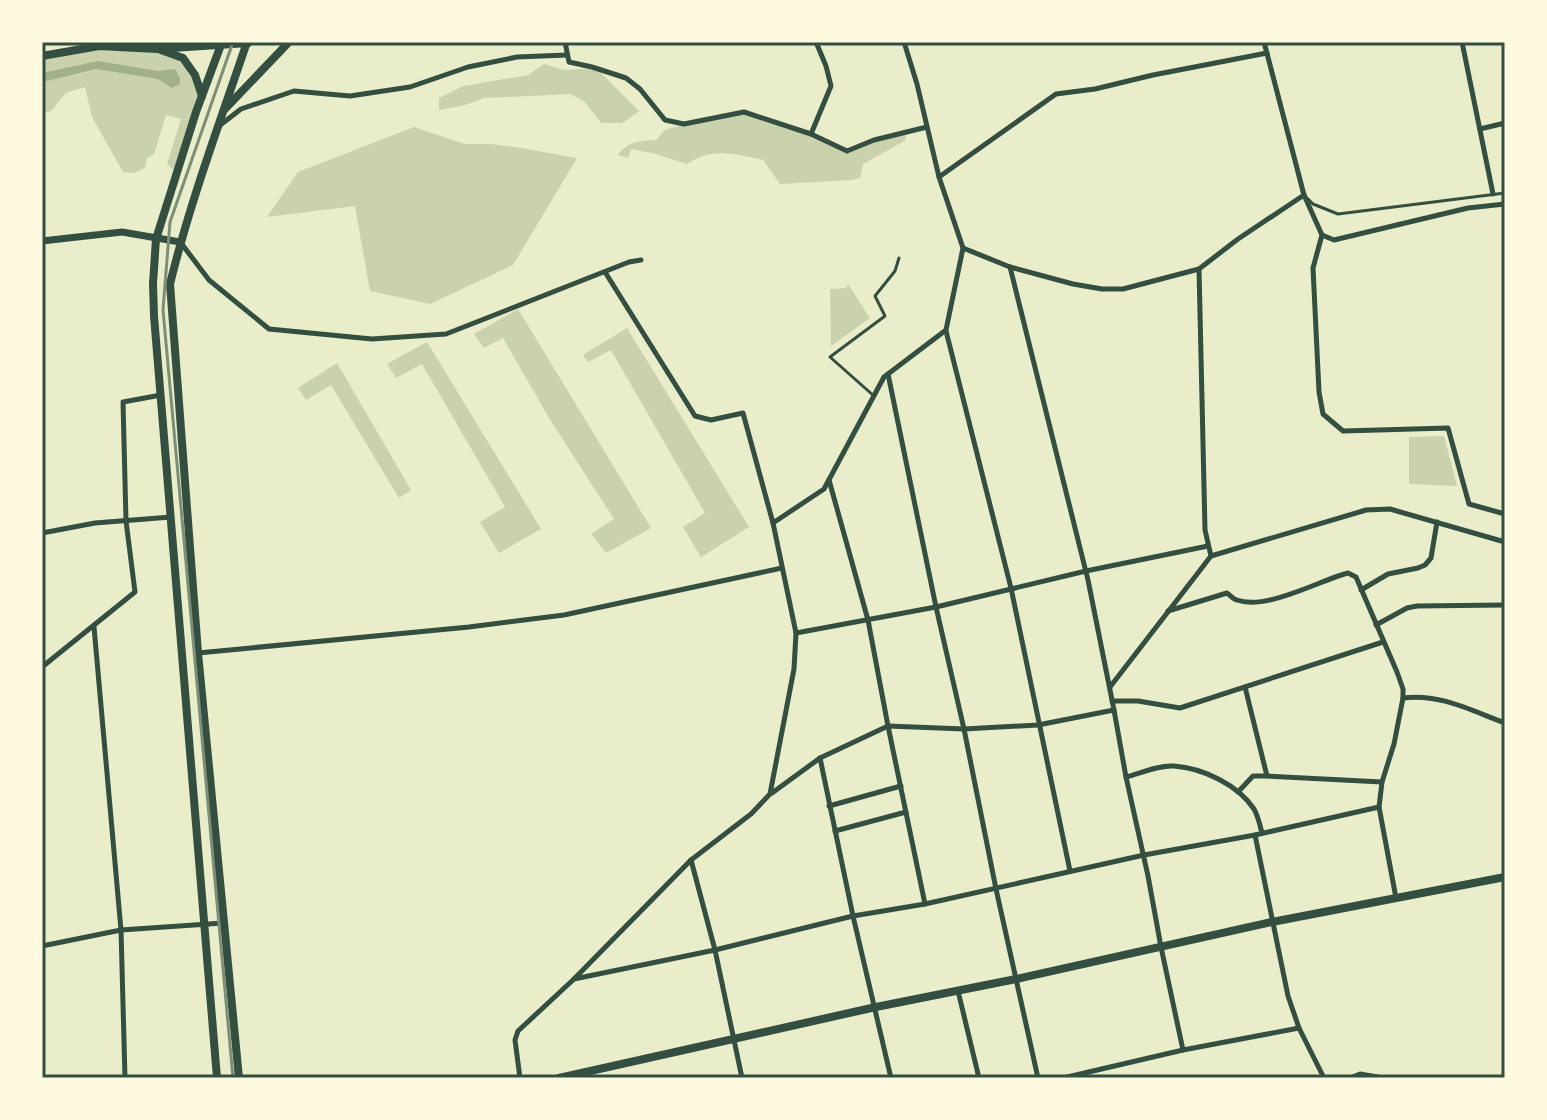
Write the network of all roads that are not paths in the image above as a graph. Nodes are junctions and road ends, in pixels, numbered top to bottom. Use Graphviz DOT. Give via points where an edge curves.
graph roads {
  1 [pos="248,42"];
  2 [pos="289,42"];
  3 [pos="565,42"];
  4 [pos="816,42"];
  5 [pos="904,42"];
  6 [pos="1264,42"];
  7 [pos="1462,42"];
  8 [pos="222,43"];
  9 [pos="157,45"];
  10 [pos="1267,53"];
  11 [pos="567,55"];
  12 [pos="42,56"];
  13 [pos="202,96"];
  14 [pos="222,112"];
  15 [pos="1505,123"];
  16 [pos="218,127"];
  17 [pos="927,127"];
  18 [pos="1480,129"];
  19 [pos="811,134"];
  20 [pos="939,177"];
  21 [pos="1505,193"];
  22 [pos="1493,194"];
  23 [pos="1304,195"];
  24 [pos="1505,204"];
  25 [pos="1322,235"];
  26 [pos="156,239"];
  27 [pos="42,241"];
  28 [pos="180,242"];
  29 [pos="963,248"];
  30 [pos="899,258"];
  31 [pos="641,260"];
  32 [pos="1010,267"];
  33 [pos="1199,269"];
  34 [pos="605,272"];
  35 [pos="946,330"];
  36 [pos="888,374"];
  37 [pos="161,395"];
  38 [pos="874,396"];
  39 [pos="829,479"];
  40 [pos="1505,514"];
  41 [pos="171,517"];
  42 [pos="126,521"];
  43 [pos="1437,522"];
  44 [pos="773,523"];
  45 [pos="42,533"];
  46 [pos="1505,542"];
  47 [pos="1208,546"];
  48 [pos="1211,556"];
  49 [pos="782,568"];
  50 [pos="1086,571"];
  51 [pos="1011,588"];
  52 [pos="1361,590"];
  53 [pos="1505,605"];
  54 [pos="936,607"];
  55 [pos="1168,611"];
  56 [pos="868,620"];
  57 [pos="1376,625"];
  58 [pos="94,627"];
  59 [pos="796,633"];
  60 [pos="1383,642"];
  61 [pos="198,653"];
  62 [pos="42,667"];
  63 [pos="1245,687"];
  64 [pos="1109,688"];
  65 [pos="1403,698"];
  66 [pos="1112,701"];
  67 [pos="1114,710"];
  68 [pos="1505,723"];
  69 [pos="1038,725"];
  70 [pos="888,726"];
  71 [pos="964,729"];
  72 [pos="820,758"];
  73 [pos="1267,776"];
  74 [pos="1126,777"];
  75 [pos="1382,782"];
  76 [pos="901,786"];
  77 [pos="1238,792"];
  78 [pos="770,794"];
  79 [pos="829,806"];
  80 [pos="1379,807"];
  81 [pos="906,812"];
  82 [pos="835,831"];
  83 [pos="1259,834"];
  84 [pos="1144,855"];
  85 [pos="691,860"];
  86 [pos="1070,871"];
  87 [pos="1505,877"];
  88 [pos="996,889"];
  89 [pos="1396,898"];
  90 [pos="925,904"];
  91 [pos="853,916"];
  92 [pos="1272,922"];
  93 [pos="223,923"];
  94 [pos="204,925"];
  95 [pos="121,930"];
  96 [pos="42,946"];
  97 [pos="1161,947"];
  98 [pos="715,950"];
  99 [pos="574,979"];
  100 [pos="1016,979"];
  101 [pos="958,991"];
  102 [pos="876,1007"];
  103 [pos="1299,1028"];
  104 [pos="733,1039"];
  105 [pos="1183,1050"];
  106 [pos="240,1077"];
  107 [pos="125,1078"];
  108 [pos="217,1078"];
  109 [pos="520,1078"];
  110 [pos="559,1078"];
  111 [pos="742,1078"];
  112 [pos="891,1078"];
  113 [pos="979,1078"];
  114 [pos="1038,1078"];
  115 [pos="1063,1078"];
  116 [pos="1324,1078"];
  117 [pos="1350,1078"];
  118 [pos="1383,1078"];
  1 -- 8 [label="main road"];
  1 -- 14 [label="main road"];
  2 -- 14 [label="main road"];
  3 -- 11 [label="street"];
  4 -- 19 [label="street" via="831,86"];
  5 -- 17 [label="street"];
  6 -- 10 [label="street"];
  7 -- 18 [label="street"];
  8 -- 9 [label="main road"];
  8 -- 13 [label="main road"];
  9 -- 12 [label="main road" via="99,46"];
  9 -- 13 [label="main road" via="183,58"];
  10 -- 20 [label="street" via="1056,94"];
  10 -- 23 [label="street"];
  11 -- 16 [label="street" via="517,57 410,87 350,96 294,91 241,109"];
  11 -- 19 [label="street" via="569,62 626,78 665,120 684,124 744,112"];
  13 -- 26 [label="main road"];
  14 -- 16 [label="main road"];
  15 -- 18 [label="street"];
  16 -- 28 [label="main road"];
  17 -- 19 [label="street" via="847,151"];
  17 -- 20 [label="street"];
  18 -- 22 [label="street"];
  20 -- 29 [label="street"];
  21 -- 22 [label="lane"];
  22 -- 23 [label="lane" via="1338,214"];
  23 -- 25 [label="street"];
  23 -- 33 [label="street"];
  24 -- 25 [label="street" via="1334,240"];
  25 -- 40 [label="street" via="1313,268 1323,414 1343,431 1448,428 1469,504"];
  26 -- 27 [label="street" via="122,232"];
  26 -- 28 [label="street"];
  26 -- 37 [label="main road" via="153,305"];
  28 -- 34 [label="street" via="209,280 269,329 372,339 446,334"];
  28 -- 61 [label="main road" via="170,307"];
  29 -- 32 [label="street"];
  29 -- 35 [label="street"];
  30 -- 38 [label="lane" via="875,296 885,316 830,357"];
  31 -- 34 [label="street"];
  32 -- 33 [label="street" via="1102,289 1123,289"];
  32 -- 50 [label="street"];
  33 -- 47 [label="street"];
  34 -- 44 [label="street" via="695,416 711,420 743,413"];
  35 -- 36 [label="street"];
  35 -- 51 [label="street"];
  36 -- 38 [label="street"];
  36 -- 54 [label="street"];
  37 -- 41 [label="main road"];
  37 -- 42 [label="street" via="123,402"];
  38 -- 39 [label="street"];
  39 -- 44 [label="street" via="824,489"];
  39 -- 56 [label="street"];
  41 -- 42 [label="street"];
  41 -- 94 [label="main road"];
  42 -- 45 [label="street"];
  42 -- 58 [label="street" via="135,592"];
  43 -- 46 [label="street"];
  43 -- 48 [label="street" via="1390,509 1366,510"];
  43 -- 52 [label="street" via="1425,565 1388,574"];
  44 -- 49 [label="street"];
  47 -- 48 [label="street"];
  47 -- 50 [label="street"];
  48 -- 55 [label="street"];
  49 -- 59 [label="street"];
  49 -- 61 [label="street" via="564,615"];
  50 -- 51 [label="street"];
  50 -- 64 [label="street"];
  51 -- 54 [label="street"];
  51 -- 69 [label="street"];
  52 -- 55 [label="street" via="1348,573 1267,601 1237,600 1227,593"];
  52 -- 57 [label="street"];
  53 -- 57 [label="street" via="1417,606"];
  54 -- 56 [label="street"];
  54 -- 71 [label="street"];
  55 -- 64 [label="street"];
  56 -- 59 [label="street"];
  56 -- 70 [label="street"];
  57 -- 60 [label="street"];
  58 -- 62 [label="street"];
  58 -- 95 [label="street"];
  59 -- 78 [label="street"];
  60 -- 63 [label="street"];
  60 -- 65 [label="street"];
  61 -- 93 [label="main road"];
  63 -- 66 [label="street" via="1180,708"];
  63 -- 73 [label="street"];
  64 -- 66 [label="street"];
  65 -- 68 [label="street" via="1441,699"];
  65 -- 75 [label="street"];
  66 -- 67 [label="street"];
  67 -- 69 [label="street"];
  67 -- 74 [label="street"];
  69 -- 71 [label="street"];
  69 -- 86 [label="street"];
  70 -- 71 [label="street"];
  70 -- 72 [label="street"];
  70 -- 76 [label="street"];
  71 -- 88 [label="street"];
  72 -- 78 [label="street"];
  72 -- 79 [label="street"];
  73 -- 75 [label="street"];
  73 -- 77 [label="street" via="1253,776"];
  74 -- 77 [label="street" via="1163,767 1189,768"];
  74 -- 84 [label="street"];
  75 -- 80 [label="street"];
  76 -- 79 [label="street"];
  76 -- 81 [label="street"];
  77 -- 83 [label="street" via="1256,812"];
  78 -- 85 [label="street"];
  79 -- 82 [label="street"];
  80 -- 83 [label="street"];
  80 -- 89 [label="street"];
  81 -- 82 [label="street"];
  81 -- 90 [label="street"];
  82 -- 91 [label="street"];
  83 -- 84 [label="street"];
  83 -- 92 [label="street"];
  84 -- 86 [label="street"];
  84 -- 97 [label="street"];
  85 -- 98 [label="street"];
  85 -- 99 [label="street"];
  86 -- 88 [label="street"];
  87 -- 89 [label="main road"];
  88 -- 90 [label="street"];
  88 -- 100 [label="street"];
  89 -- 92 [label="main road"];
  90 -- 91 [label="street"];
  91 -- 98 [label="street"];
  91 -- 102 [label="street"];
  92 -- 97 [label="main road"];
  92 -- 103 [label="street"];
  93 -- 94 [label="street"];
  93 -- 106 [label="main road"];
  94 -- 95 [label="street"];
  94 -- 108 [label="main road"];
  95 -- 96 [label="street"];
  95 -- 107 [label="street"];
  97 -- 100 [label="main road"];
  97 -- 105 [label="street"];
  98 -- 99 [label="street"];
  98 -- 104 [label="street"];
  99 -- 109 [label="street" via="518,1031"];
  100 -- 101 [label="main road"];
  100 -- 114 [label="street"];
  101 -- 102 [label="main road"];
  101 -- 113 [label="street"];
  102 -- 104 [label="main road"];
  102 -- 112 [label="street"];
  103 -- 105 [label="street"];
  103 -- 116 [label="street"];
  104 -- 110 [label="main road"];
  104 -- 111 [label="street"];
  105 -- 115 [label="street"];
  117 -- 118 [label="street"];
}
